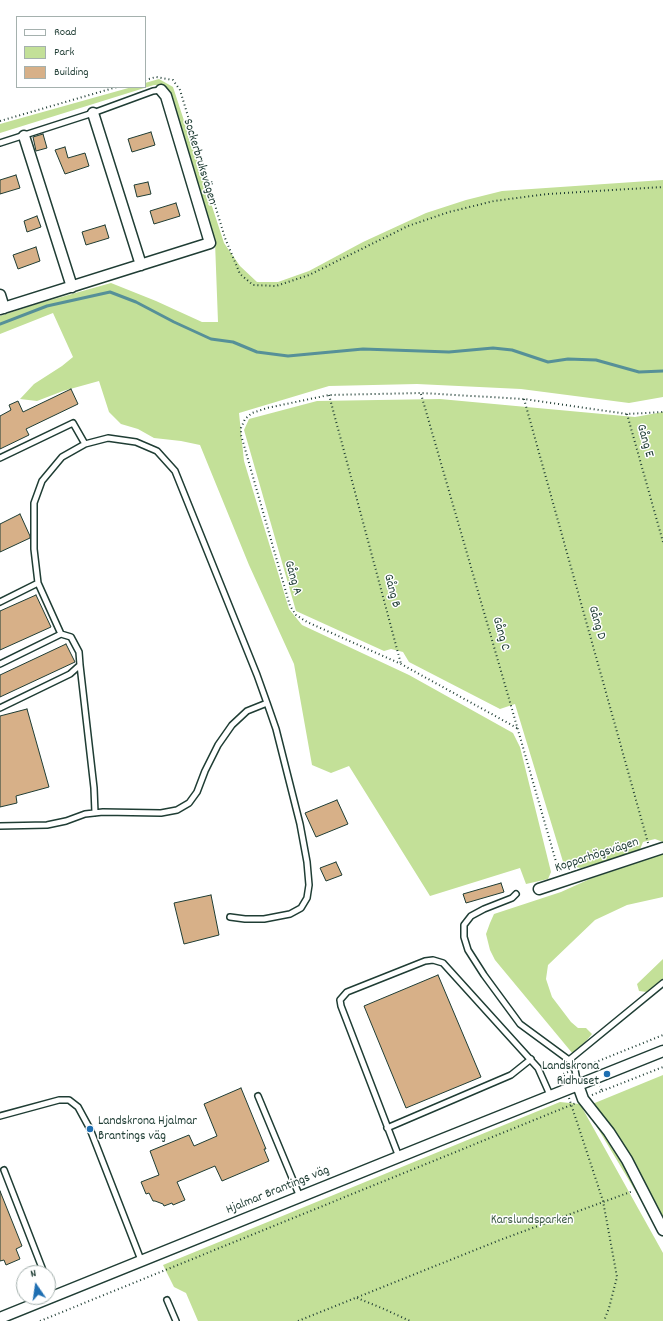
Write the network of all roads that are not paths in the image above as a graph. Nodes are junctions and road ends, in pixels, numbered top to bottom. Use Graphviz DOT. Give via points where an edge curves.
graph roads {
  1 [pos="161,90"];
  2 [pos="93,113"];
  3 [pos="24,136"];
  4 [pos="0,143"];
  5 [pos="141,265"];
  6 [pos="72,287"];
  7 [pos="0,295"];
  8 [pos="2,308"];
  9 [pos="85,444"];
  10 [pos="0,458"];
  11 [pos="38,584"];
  12 [pos="0,602"];
  13 [pos="61,634"];
  14 [pos="0,664"];
  15 [pos="80,665"];
  16 [pos="267,702"];
  17 [pos="0,708"];
  18 [pos="95,813"];
  19 [pos="0,826"];
  20 [pos="663,848"];
  21 [pos="539,889"];
  22 [pos="516,894"];
  23 [pos="230,917"];
  24 [pos="663,983"];
  25 [pos="663,1051"];
  26 [pos="531,1059"];
  27 [pos="569,1060"];
  28 [pos="578,1085"];
  29 [pos="258,1096"];
  30 [pos="550,1096"];
  31 [pos="0,1116"];
  32 [pos="387,1128"];
  33 [pos="399,1157"];
  34 [pos="4,1170"];
  35 [pos="300,1197"];
  36 [pos="663,1230"];
  37 [pos="141,1260"];
  38 [pos="41,1265"];
  39 [pos="56,1295"];
  40 [pos="167,1300"];
  41 [pos="31,1305"];
  42 [pos="0,1318"];
  43 [pos="176,1321"];
  1 -- 2 [label="lane, Sockerbruksvägen"];
  1 -- 5 [label="street, Sockerbruksvägen" via="166,96 210,243"];
  2 -- 3 [label="lane, Sockerbruksvägen"];
  2 -- 5 [label="street"];
  3 -- 4 [label="lane, Sockerbruksvägen"];
  3 -- 6 [label="street"];
  5 -- 6 [label="street, Sockerbruksvägen"];
  6 -- 8 [label="street, Sockerbruksvägen"];
  7 -- 8 [label="street, Sockerbruksvägen"];
  9 -- 10 [label="lane" via="73,423"];
  9 -- 11 [label="lane" via="62,457 42,481 34,503 34,548"];
  9 -- 16 [label="lane" via="108,438 136,442 157,451 175,471"];
  11 -- 12 [label="lane"];
  11 -- 13 [label="lane"];
  13 -- 14 [label="lane"];
  13 -- 15 [label="lane" via="71,637 80,652"];
  15 -- 17 [label="lane" via="70,674"];
  15 -- 18 [label="lane"];
  16 -- 18 [label="lane" via="246,711 232,725 218,745 197,792 189,803 177,810 161,813"];
  16 -- 23 [label="lane" via="300,824 307,862 307,898 301,908 290,914 245,920"];
  18 -- 19 [label="lane" via="47,825"];
  20 -- 21 [label="street, Kopparhögsvägen"];
  22 -- 27 [label="lane" via="471,916 464,925 468,950 520,1024"];
  24 -- 27 [label="lane"];
  25 -- 28 [label="street, Hjalmar Brantings väg"];
  26 -- 30 [label="lane" via="538,1068"];
  26 -- 32 [label="lane" via="511,1075"];
  26 -- 32 [label="lane" via="443,963 425,961 347,992 340,1000 341,1006"];
  27 -- 28 [label="lane"];
  28 -- 30 [label="street, Hjalmar Brantings väg" via="565,1086"];
  28 -- 36 [label="street" via="582,1099 610,1132 627,1160"];
  29 -- 35 [label="lane"];
  30 -- 33 [label="street, Hjalmar Brantings väg"];
  31 -- 37 [label="lane" via="59,1100 69,1100 78,1107 90,1129"];
  32 -- 33 [label="lane"];
  33 -- 35 [label="street, Hjalmar Brantings väg"];
  34 -- 38 [label="lane"];
  35 -- 37 [label="street, Hjalmar Brantings väg"];
  37 -- 39 [label="street, Hjalmar Brantings väg"];
  40 -- 43 [label="lane"];
  41 -- 42 [label="street, Hjalmar Brantings väg"];
}
